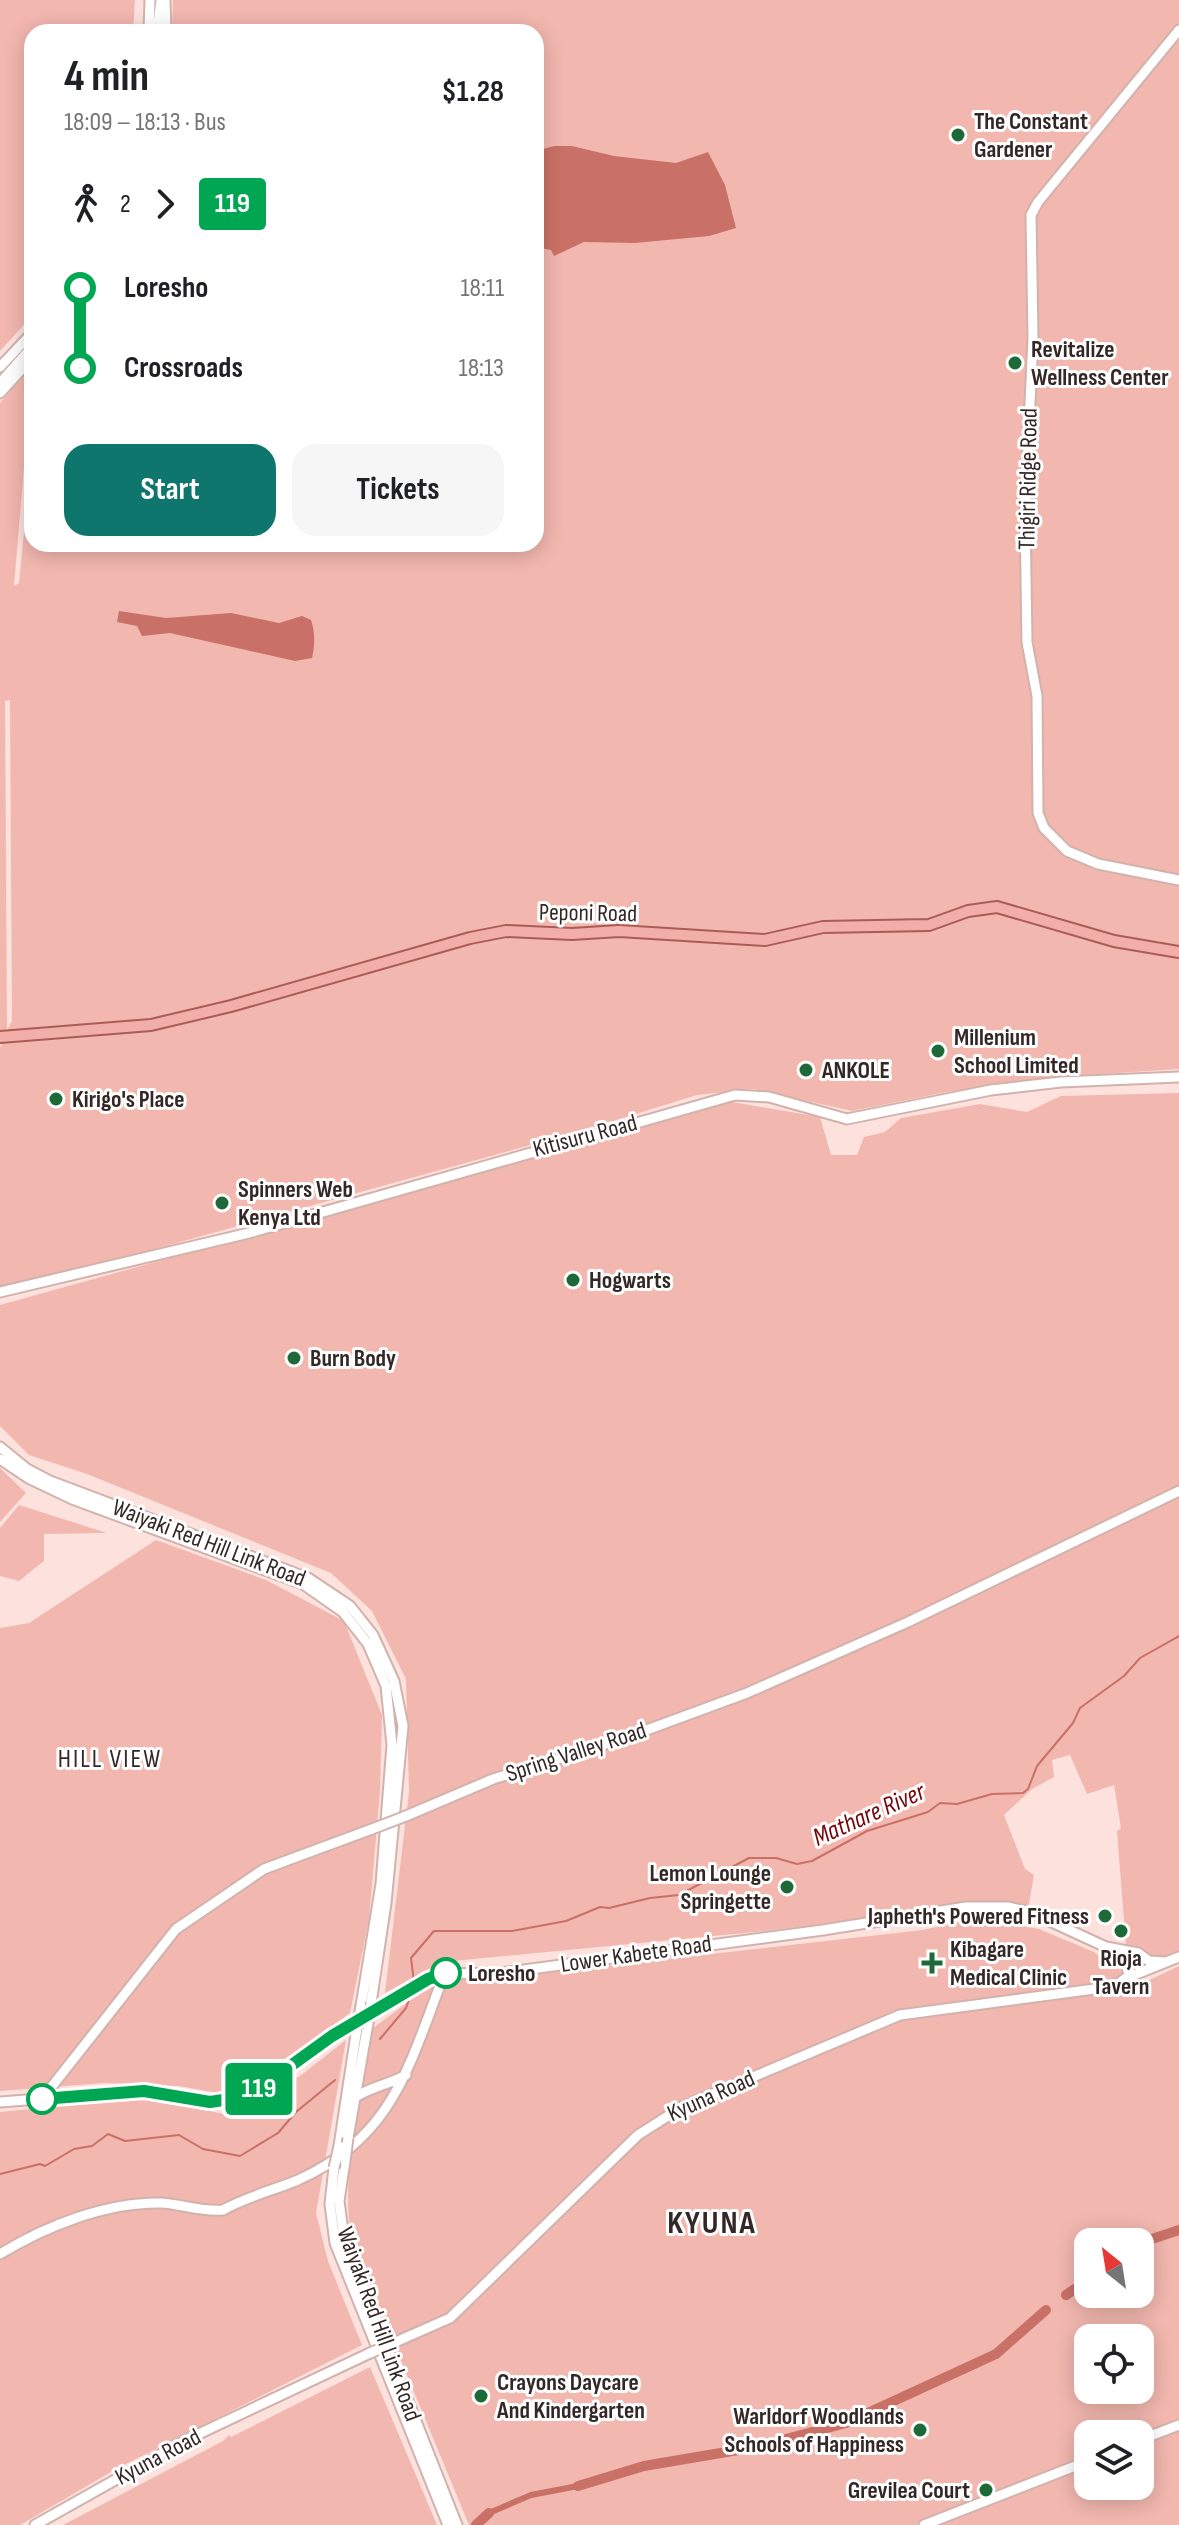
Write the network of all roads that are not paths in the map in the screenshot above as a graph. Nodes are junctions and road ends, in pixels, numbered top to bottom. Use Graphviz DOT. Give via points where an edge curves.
graph roads {
  1 [pos="150,0"];
  2 [pos="163,0"];
  3 [pos="149,24"];
  4 [pos="158,24"];
  5 [pos="165,24"];
  6 [pos="1179,30"];
  7 [pos="24,342"];
  8 [pos="24,356"];
  9 [pos="0,367"];
  10 [pos="24,367"];
  11 [pos="0,383"];
  12 [pos="0,393"];
  13 [pos="1179,880"];
  14 [pos="1179,952"];
  15 [pos="0,1037"];
  16 [pos="1179,1077"];
  17 [pos="0,1292"];
  18 [pos="0,1447"];
  19 [pos="0,1459"];
  20 [pos="1179,1491"];
  21 [pos="1179,1957"];
  22 [pos="1128,1964"];
  23 [pos="1146,1965"];
  24 [pos="440,1974"];
  25 [pos="366,2004"];
  26 [pos="361,2063"];
  27 [pos="406,2075"];
  28 [pos="380,2085"];
  29 [pos="354,2098"];
  30 [pos="42,2099"];
  31 [pos="393,2100"];
  32 [pos="0,2102"];
  33 [pos="0,2254"];
  34 [pos="1179,2425"];
  35 [pos="1154,2435"];
  36 [pos="1074,2466"];
  37 [pos="35,2525"];
  38 [pos="448,2525"];
  39 [pos="457,2525"];
  40 [pos="924,2525"];
  1 -- 3 [label="main road"];
  2 -- 4 [label="main road"];
  2 -- 5 [label="main road"];
  6 -- 13 [label="main road, Thigiri Ridge Road" via="1031,215 1033,338 1025,511 1027,642 1037,696 1036,794 1044,828 1067,851 1098,864"];
  7 -- 9 [label="main road"];
  8 -- 11 [label="main road"];
  10 -- 12 [label="main road"];
  14 -- 15 [label="main road, Peponi Road" via="1114,941 997,907 929,925 823,927 765,940 506,931 151,1025"];
  16 -- 17 [label="main road, Kitisuru Road" via="991,1090 847,1119 769,1097 735,1095 249,1233"];
  18 -- 25 [label="main road, Waiyaki Red Hill Link Road" via="50,1481 308,1578 350,1606 373,1635 394,1681 403,1739 386,1903"];
  19 -- 25 [label="main road, Waiyaki Red Hill Link Road" via="72,1499 303,1584 343,1612 368,1644 386,1686 392,1745"];
  20 -- 30 [label="main road, Spring Valley Road, bridge" via="747,1693 493,1779 264,1869 176,1929"];
  21 -- 23 [label="main road"];
  22 -- 23 [label="main road, Lower Kabete Road" via="1142,1955"];
  22 -- 23 [label="main road, Kyuna Road" via="1138,1975"];
  22 -- 24 [label="main road, Lower Kabete Road" via="1106,1947 1030,1912 986,1906 501,1973"];
  22 -- 37 [label="main road, Kyuna Road, bridge" via="1118,1984 1102,1988 900,2015 682,2107 638,2135 450,2318 188,2439"];
  24 -- 27 [label="main road"];
  24 -- 30 [label="main road, Lower Kabete Road" via="237,2098 210,2102 135,2091"];
  25 -- 26 [label="main road, Waiyaki Red Hill Link Road, bridge"];
  25 -- 38 [label="main road, Waiyaki Red Hill Link Road, bridge" via="357,2028 334,2168 330,2204 335,2243"];
  26 -- 28 [label="main road"];
  26 -- 29 [label="main road, Waiyaki Red Hill Link Road"];
  27 -- 28 [label="main road"];
  27 -- 31 [label="main road"];
  28 -- 29 [label="main road"];
  28 -- 31 [label="main road"];
  29 -- 39 [label="main road, Waiyaki Red Hill Link Road, bridge" via="339,2201 344,2239"];
  30 -- 32 [label="main road, Lower Kabete Road"];
  31 -- 33 [label="main road" via="378,2122 321,2167 252,2199 213,2211 166,2203 124,2205 55,2227"];
  34 -- 35 [label="main road"];
  36 -- 40 [label="main road"];
}
